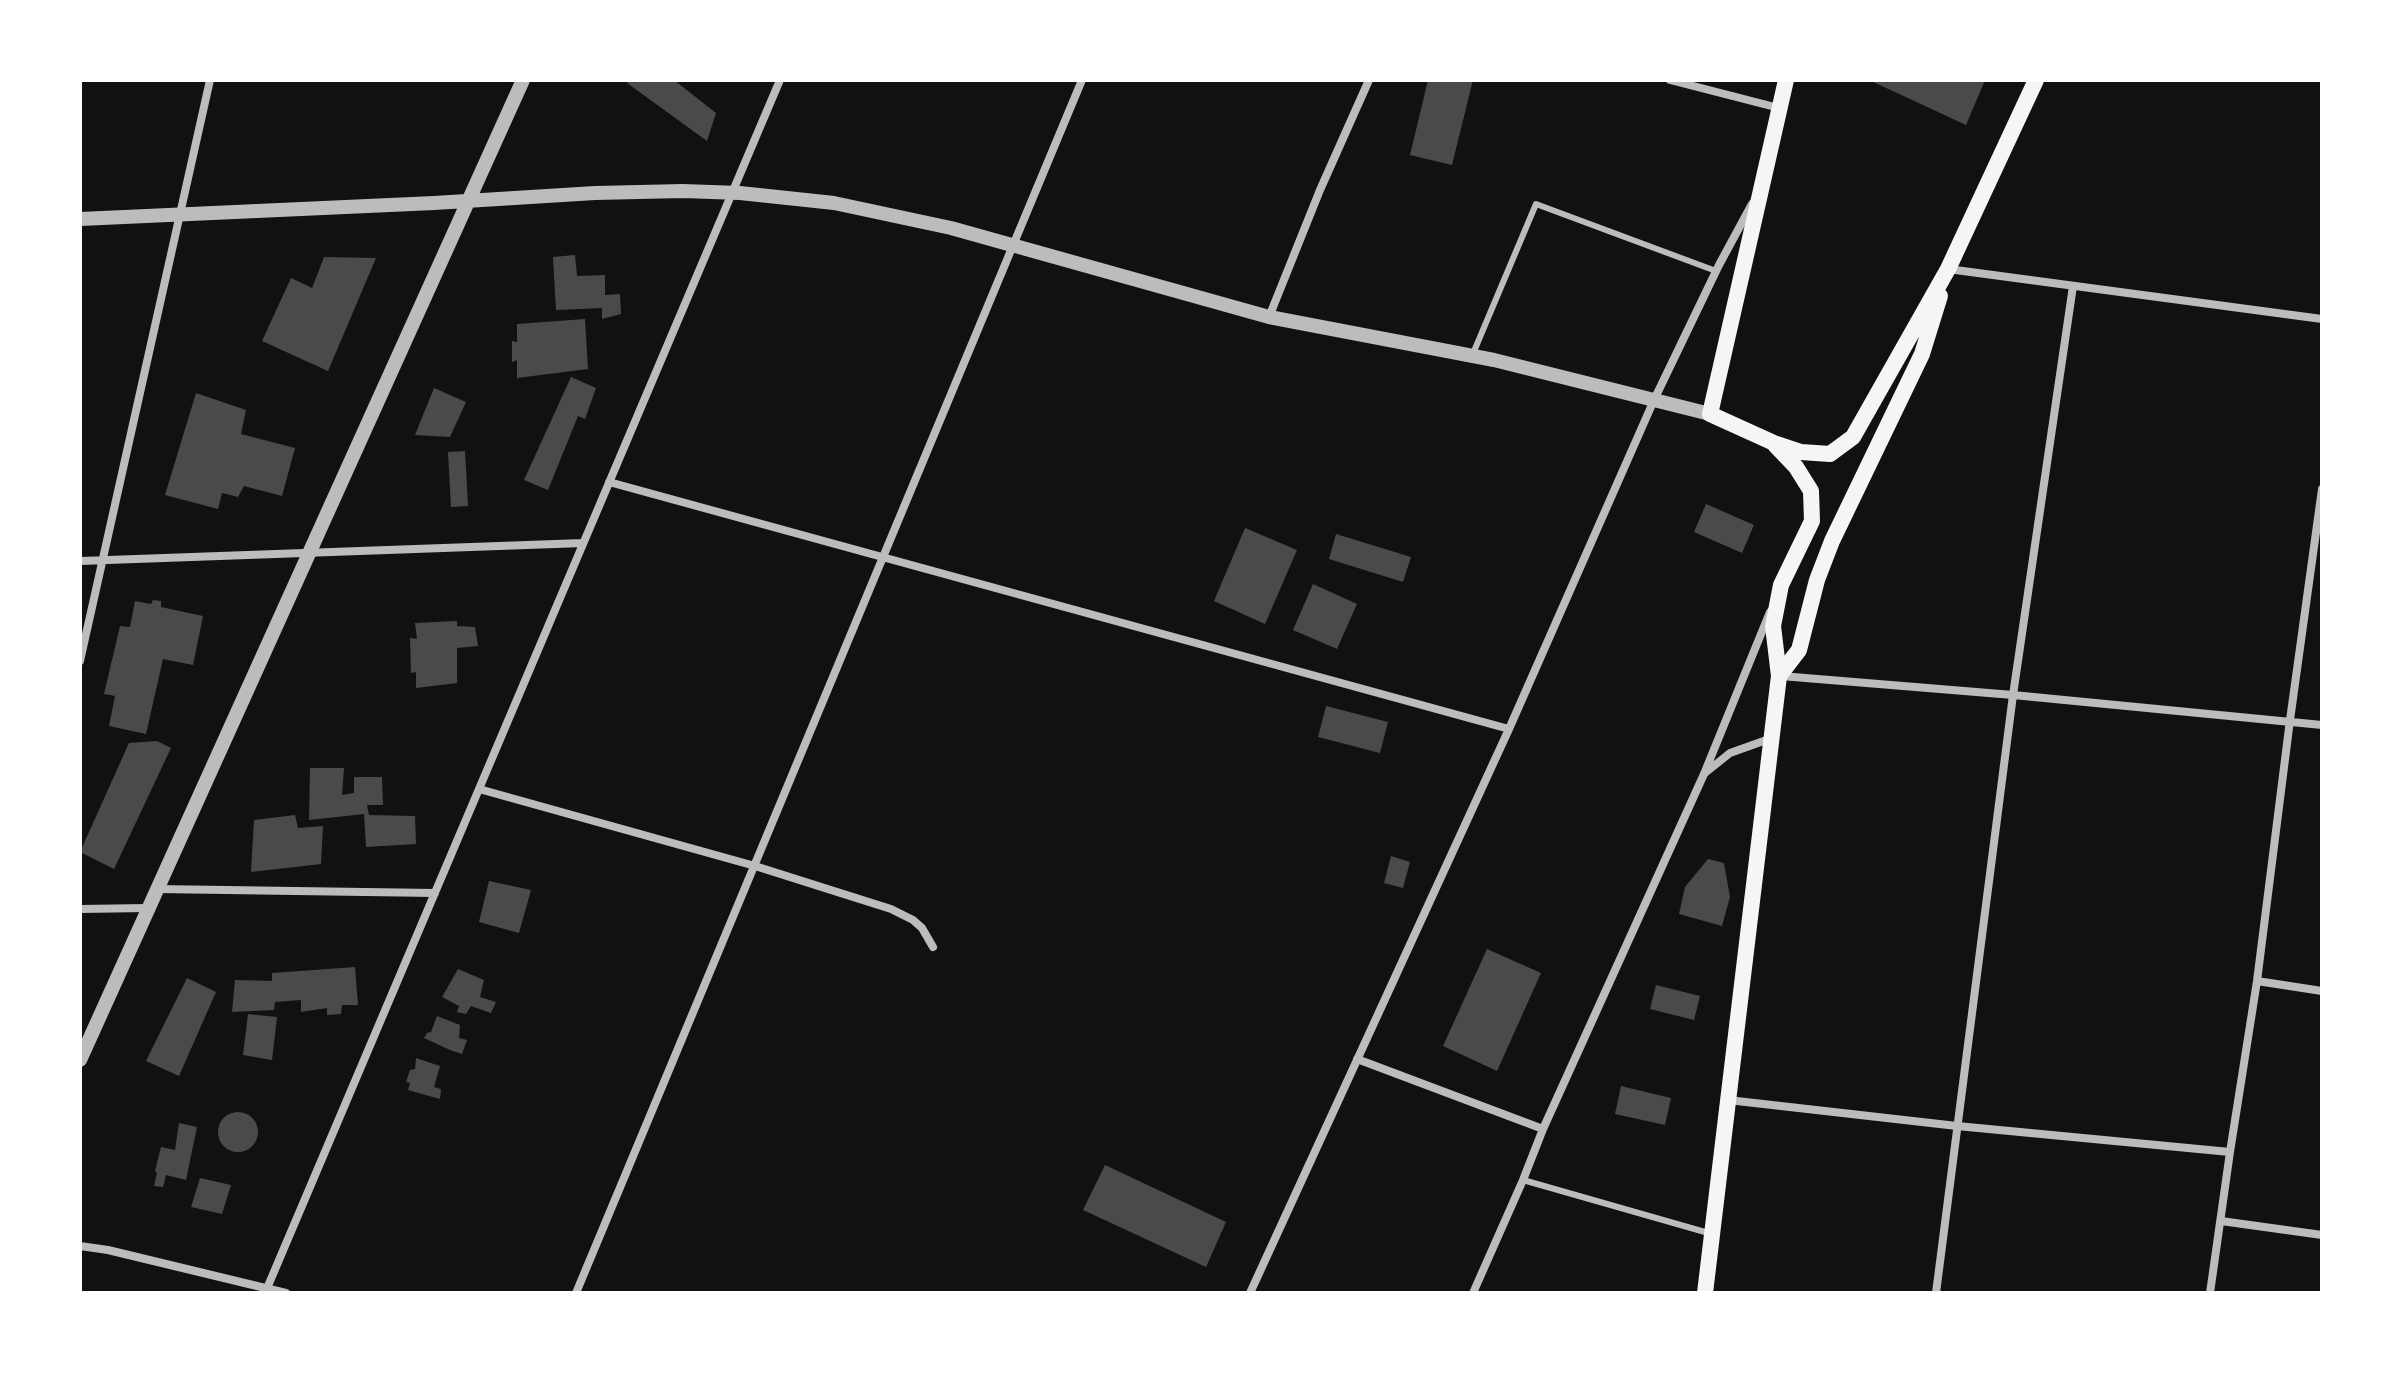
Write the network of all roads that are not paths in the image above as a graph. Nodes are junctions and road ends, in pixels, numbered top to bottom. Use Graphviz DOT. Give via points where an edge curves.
graph roads {
  1 [pos="210,80"];
  2 [pos="523,80"];
  3 [pos="780,80"];
  4 [pos="1082,80"];
  5 [pos="1369,80"];
  6 [pos="1670,80"];
  7 [pos="1786,80"];
  8 [pos="2036,80"];
  9 [pos="1779,108"];
  10 [pos="1761,187"];
  11 [pos="732,193"];
  12 [pos="468,200"];
  13 [pos="180,215"];
  14 [pos="80,219"];
  15 [pos="1011,245"];
  16 [pos="1948,269"];
  17 [pos="1716,271"];
  18 [pos="2073,286"];
  19 [pos="1269,317"];
  20 [pos="2322,319"];
  21 [pos="1472,356"];
  22 [pos="1654,400"];
  23 [pos="1710,414"];
  24 [pos="1774,443"];
  25 [pos="609,482"];
  26 [pos="2322,489"];
  27 [pos="583,543"];
  28 [pos="308,554"];
  29 [pos="884,557"];
  30 [pos="103,560"];
  31 [pos="80,561"];
  32 [pos="1781,585"];
  33 [pos="80,661"];
  34 [pos="1779,676"];
  35 [pos="2013,695"];
  36 [pos="2290,720"];
  37 [pos="2322,725"];
  38 [pos="1509,729"];
  39 [pos="1772,738"];
  40 [pos="1704,774"];
  41 [pos="479,789"];
  42 [pos="755,866"];
  43 [pos="156,889"];
  44 [pos="435,893"];
  45 [pos="148,908"];
  46 [pos="80,909"];
  47 [pos="933,947"];
  48 [pos="2257,981"];
  49 [pos="2322,991"];
  50 [pos="1357,1059"];
  51 [pos="80,1060"];
  52 [pos="1728,1100"];
  53 [pos="1957,1126"];
  54 [pos="1543,1129"];
  55 [pos="2230,1152"];
  56 [pos="1523,1180"];
  57 [pos="2221,1221"];
  58 [pos="1713,1234"];
  59 [pos="2322,1235"];
  60 [pos="80,1246"];
  61 [pos="266,1290"];
  62 [pos="286,1293"];
  63 [pos="576,1293"];
  64 [pos="1250,1293"];
  65 [pos="1473,1293"];
  66 [pos="1705,1293"];
  67 [pos="1936,1293"];
  68 [pos="2210,1293"];
  1 -- 13 [label="street"];
  2 -- 12 [label="street"];
  3 -- 11 [label="street"];
  4 -- 15 [label="street"];
  5 -- 19 [label="street"];
  6 -- 9 [label="street"];
  7 -- 9 [label="main road"];
  8 -- 16 [label="main road"];
  9 -- 10 [label="main road"];
  10 -- 17 [label="street"];
  10 -- 23 [label="main road"];
  11 -- 12 [label="street"];
  11 -- 15 [label="street" via="834,203"];
  11 -- 25 [label="street"];
  12 -- 13 [label="street"];
  12 -- 28 [label="street"];
  13 -- 14 [label="street"];
  13 -- 30 [label="street"];
  15 -- 19 [label="street"];
  15 -- 29 [label="street"];
  16 -- 18 [label="street"];
  16 -- 24 [label="main road" via="1853,437 1830,454"];
  16 -- 34 [label="main road" via="1922,354 1832,541 1799,650"];
  17 -- 21 [label="lane" via="1536,204"];
  17 -- 22 [label="street"];
  18 -- 20 [label="street"];
  18 -- 35 [label="street"];
  19 -- 21 [label="street"];
  21 -- 22 [label="street"];
  22 -- 23 [label="street"];
  22 -- 38 [label="street"];
  23 -- 24 [label="main road"];
  24 -- 32 [label="main road" via="1811,491 1812,521"];
  25 -- 27 [label="street"];
  25 -- 29 [label="street"];
  26 -- 36 [label="street"];
  27 -- 28 [label="street"];
  27 -- 41 [label="street"];
  28 -- 30 [label="street"];
  28 -- 43 [label="street"];
  29 -- 38 [label="street"];
  29 -- 42 [label="street"];
  30 -- 31 [label="street"];
  30 -- 33 [label="street"];
  32 -- 34 [label="main road" via="1773,626"];
  32 -- 40 [label="street"];
  34 -- 35 [label="street"];
  34 -- 39 [label="main road"];
  35 -- 36 [label="street"];
  35 -- 53 [label="street"];
  36 -- 37 [label="street"];
  36 -- 48 [label="street"];
  38 -- 50 [label="street"];
  39 -- 40 [label="street" via="1730,753"];
  39 -- 52 [label="main road"];
  40 -- 54 [label="street"];
  41 -- 42 [label="street"];
  41 -- 44 [label="street"];
  42 -- 47 [label="street" via="891,909 922,928"];
  42 -- 63 [label="street"];
  43 -- 44 [label="street"];
  43 -- 45 [label="street"];
  44 -- 61 [label="street"];
  45 -- 46 [label="street"];
  45 -- 51 [label="street"];
  48 -- 49 [label="street"];
  48 -- 55 [label="street"];
  50 -- 54 [label="street"];
  50 -- 64 [label="street"];
  52 -- 53 [label="street"];
  52 -- 58 [label="main road"];
  53 -- 55 [label="street"];
  53 -- 67 [label="street"];
  54 -- 56 [label="street"];
  55 -- 57 [label="street"];
  56 -- 58 [label="lane"];
  56 -- 65 [label="street"];
  57 -- 59 [label="street"];
  57 -- 68 [label="street"];
  58 -- 66 [label="main road"];
  60 -- 61 [label="street"];
  61 -- 62 [label="street"];
}
